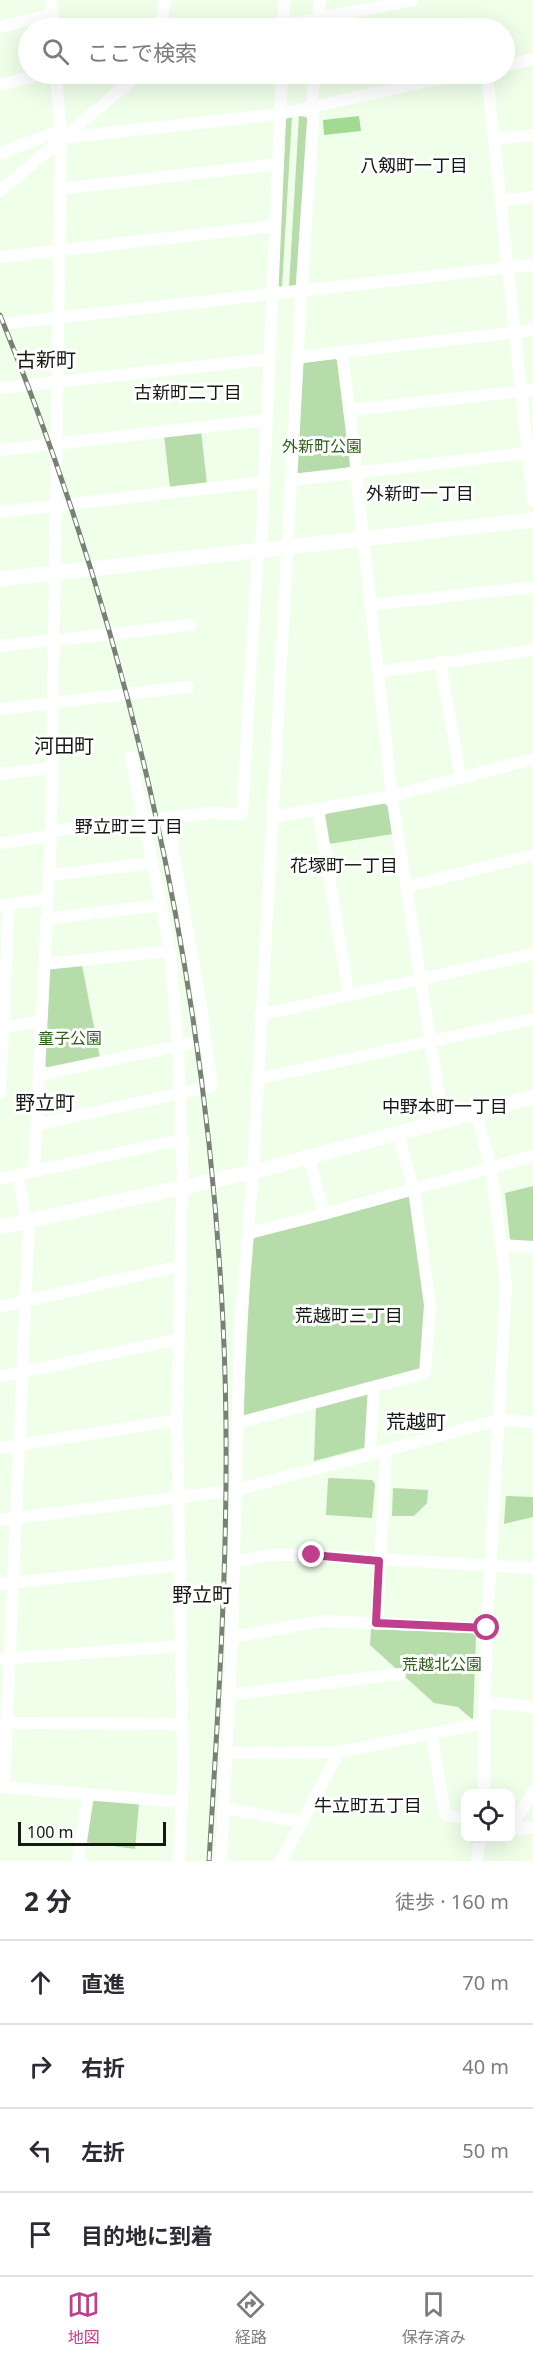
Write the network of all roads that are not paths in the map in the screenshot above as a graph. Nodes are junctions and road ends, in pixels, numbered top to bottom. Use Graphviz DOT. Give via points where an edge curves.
graph roads {
  1 [pos="51,0"];
  2 [pos="165,0"];
  3 [pos="284,0"];
  4 [pos="320,0"];
  5 [pos="413,0"];
  6 [pos="52,14"];
  7 [pos="36,18"];
  8 [pos="52,18"];
  9 [pos="162,18"];
  10 [pos="284,18"];
  11 [pos="318,18"];
  12 [pos="339,18"];
  13 [pos="18,22"];
  14 [pos="0,27"];
  15 [pos="533,59"];
  16 [pos="515,63"];
  17 [pos="18,80"];
  18 [pos="57,84"];
  19 [pos="127,84"];
  20 [pos="282,84"];
  21 [pos="314,84"];
  22 [pos="416,84"];
  23 [pos="488,84"];
  24 [pos="0,85"];
  25 [pos="313,107"];
  26 [pos="280,114"];
  27 [pos="533,135"];
  28 [pos="61,138"];
  29 [pos="494,139"];
  30 [pos="0,153"];
  31 [pos="278,164"];
  32 [pos="60,189"];
  33 [pos="0,191"];
  34 [pos="533,197"];
  35 [pos="500,201"];
  36 [pos="275,226"];
  37 [pos="59,251"];
  38 [pos="0,257"];
  39 [pos="533,265"];
  40 [pos="508,268"];
  41 [pos="303,290"];
  42 [pos="271,295"];
  43 [pos="58,318"];
  44 [pos="0,324"];
  45 [pos="533,330"];
  46 [pos="514,332"];
  47 [pos="342,352"];
  48 [pos="300,357"];
  49 [pos="269,359"];
  50 [pos="57,382"];
  51 [pos="0,388"];
  52 [pos="527,390"];
  53 [pos="349,411"];
  54 [pos="266,420"];
  55 [pos="56,443"];
  56 [pos="0,450"];
  57 [pos="529,452"];
  58 [pos="357,473"];
  59 [pos="292,480"];
  60 [pos="264,482"];
  61 [pos="533,501"];
  62 [pos="57,505"];
  63 [pos="0,512"];
  64 [pos="533,520"];
  65 [pos="363,539"];
  66 [pos="287,547"];
  67 [pos="259,550"];
  68 [pos="53,573"];
  69 [pos="0,579"];
  70 [pos="533,587"];
  71 [pos="370,605"];
  72 [pos="191,625"];
  73 [pos="53,640"];
  74 [pos="0,646"];
  75 [pos="533,650"];
  76 [pos="440,662"];
  77 [pos="378,672"];
  78 [pos="188,687"];
  79 [pos="52,704"];
  80 [pos="0,709"];
  81 [pos="131,757"];
  82 [pos="533,759"];
  83 [pos="52,768"];
  84 [pos="0,774"];
  85 [pos="461,778"];
  86 [pos="392,796"];
  87 [pos="318,809"];
  88 [pos="273,817"];
  89 [pos="167,818"];
  90 [pos="146,820"];
  91 [pos="51,834"];
  92 [pos="0,843"];
  93 [pos="533,855"];
  94 [pos="153,863"];
  95 [pos="49,875"];
  96 [pos="407,887"];
  97 [pos="48,899"];
  98 [pos="4,904"];
  99 [pos="161,905"];
  100 [pos="46,919"];
  101 [pos="170,951"];
  102 [pos="533,954"];
  103 [pos="44,964"];
  104 [pos="422,979"];
  105 [pos="350,995"];
  106 [pos="260,1015"];
  107 [pos="533,1019"];
  108 [pos="41,1021"];
  109 [pos="1,1028"];
  110 [pos="206,1040"];
  111 [pos="431,1041"];
  112 [pos="178,1046"];
  113 [pos="39,1075"];
  114 [pos="257,1079"];
  115 [pos="0,1092"];
  116 [pos="179,1094"];
  117 [pos="533,1097"];
  118 [pos="476,1113"];
  119 [pos="443,1122"];
  120 [pos="36,1125"];
  121 [pos="398,1134"];
  122 [pos="183,1139"];
  123 [pos="533,1156"];
  124 [pos="309,1158"];
  125 [pos="491,1168"];
  126 [pos="34,1171"];
  127 [pos="253,1172"];
  128 [pos="17,1175"];
  129 [pos="0,1179"];
  130 [pos="183,1187"];
  131 [pos="414,1190"];
  132 [pos="324,1214"];
  133 [pos="28,1221"];
  134 [pos="0,1227"];
  135 [pos="249,1233"];
  136 [pos="501,1245"];
  137 [pos="533,1246"];
  138 [pos="180,1266"];
  139 [pos="25,1301"];
  140 [pos="0,1306"];
  141 [pos="179,1339"];
  142 [pos="22,1372"];
  143 [pos="0,1377"];
  144 [pos="374,1387"];
  145 [pos="177,1420"];
  146 [pos="499,1420"];
  147 [pos="533,1422"];
  148 [pos="238,1423"];
  149 [pos="19,1445"];
  150 [pos="0,1448"];
  151 [pos="386,1450"];
  152 [pos="370,1454"];
  153 [pos="236,1490"];
  154 [pos="181,1498"];
  155 [pos="16,1518"];
  156 [pos="0,1520"];
  157 [pos="379,1561"];
  158 [pos="234,1562"];
  159 [pos="181,1565"];
  160 [pos="491,1566"];
  161 [pos="533,1568"];
  162 [pos="13,1582"];
  163 [pos="0,1584"];
  164 [pos="376,1623"];
  165 [pos="487,1628"];
  166 [pos="232,1637"];
  167 [pos="183,1646"];
  168 [pos="5,1658"];
  169 [pos="400,1674"];
  170 [pos="229,1695"];
  171 [pos="484,1702"];
  172 [pos="533,1707"];
  173 [pos="4,1723"];
  174 [pos="484,1723"];
  175 [pos="183,1724"];
  176 [pos="432,1735"];
  177 [pos="339,1752"];
  178 [pos="226,1753"];
  179 [pos="2,1787"];
  180 [pos="484,1789"];
  181 [pos="533,1792"];
  182 [pos="88,1794"];
  183 [pos="182,1802"];
  184 [pos="223,1808"];
  185 [pos="461,1817"];
  186 [pos="515,1821"];
  187 [pos="302,1822"];
  188 [pos="533,1827"];
  189 [pos="515,1829"];
  190 [pos="479,1843"];
  191 [pos="78,1861"];
  192 [pos="179,1861"];
  193 [pos="221,1861"];
  194 [pos="281,1861"];
  195 [pos="477,1861"];
  1 -- 6 [label="street"];
  2 -- 9 [label="street"];
  3 -- 10 [label="street"];
  4 -- 11 [label="street"];
  5 -- 12 [label="street"];
  6 -- 7 [label="street"];
  6 -- 8 [label="street"];
  13 -- 14 [label="street"];
  15 -- 16 [label="street"];
  17 -- 24 [label="street"];
  18 -- 28 [label="street"];
  19 -- 28 [label="street"];
  20 -- 26 [label="street"];
  21 -- 25 [label="street"];
  22 -- 25 [label="street"];
  23 -- 29 [label="street"];
  25 -- 26 [label="street"];
  25 -- 41 [label="street"];
  26 -- 28 [label="street"];
  26 -- 31 [label="street"];
  27 -- 29 [label="street"];
  28 -- 30 [label="street" via="52,134"];
  28 -- 32 [label="street"];
  28 -- 33 [label="street"];
  29 -- 35 [label="street"];
  31 -- 32 [label="street"];
  31 -- 36 [label="street"];
  32 -- 37 [label="street"];
  34 -- 35 [label="street"];
  35 -- 40 [label="street"];
  36 -- 37 [label="street"];
  36 -- 42 [label="street"];
  37 -- 38 [label="street"];
  37 -- 43 [label="street"];
  39 -- 40 [label="street"];
  40 -- 41 [label="street"];
  40 -- 46 [label="street"];
  41 -- 42 [label="street"];
  41 -- 48 [label="street"];
  42 -- 43 [label="street"];
  42 -- 49 [label="street"];
  43 -- 44 [label="street"];
  43 -- 50 [label="street"];
  45 -- 46 [label="street"];
  46 -- 47 [label="street"];
  46 -- 52 [label="street"];
  47 -- 48 [label="street"];
  47 -- 53 [label="street"];
  48 -- 59 [label="street"];
  49 -- 50 [label="street"];
  49 -- 54 [label="street"];
  50 -- 51 [label="street"];
  50 -- 55 [label="street"];
  52 -- 53 [label="street"];
  52 -- 57 [label="street"];
  53 -- 58 [label="street"];
  54 -- 55 [label="street"];
  54 -- 60 [label="street"];
  55 -- 56 [label="street"];
  55 -- 62 [label="street"];
  57 -- 58 [label="street"];
  57 -- 61 [label="street"];
  58 -- 59 [label="street"];
  58 -- 65 [label="street"];
  59 -- 66 [label="street"];
  60 -- 62 [label="street"];
  60 -- 67 [label="street"];
  62 -- 63 [label="street"];
  62 -- 68 [label="street"];
  64 -- 65 [label="street"];
  65 -- 66 [label="street"];
  65 -- 71 [label="street"];
  66 -- 67 [label="street"];
  66 -- 88 [label="street"];
  67 -- 68 [label="street"];
  67 -- 89 [label="street" via="242,814"];
  68 -- 69 [label="street"];
  68 -- 73 [label="street"];
  70 -- 71 [label="street"];
  71 -- 77 [label="street"];
  72 -- 73 [label="street"];
  73 -- 74 [label="street"];
  73 -- 79 [label="street"];
  75 -- 76 [label="street"];
  76 -- 77 [label="street"];
  76 -- 85 [label="street"];
  77 -- 86 [label="street"];
  78 -- 79 [label="street"];
  79 -- 80 [label="street"];
  79 -- 83 [label="street"];
  81 -- 90 [label="street"];
  82 -- 85 [label="street"];
  83 -- 84 [label="street"];
  83 -- 91 [label="street"];
  85 -- 86 [label="street"];
  86 -- 87 [label="street"];
  86 -- 96 [label="street"];
  87 -- 88 [label="street"];
  87 -- 105 [label="street"];
  88 -- 106 [label="street"];
  89 -- 90 [label="street"];
  89 -- 110 [label="street"];
  90 -- 91 [label="street"];
  90 -- 94 [label="street"];
  91 -- 92 [label="street"];
  91 -- 95 [label="street"];
  93 -- 96 [label="street"];
  94 -- 95 [label="street"];
  94 -- 99 [label="street"];
  95 -- 97 [label="street"];
  96 -- 104 [label="street"];
  97 -- 98 [label="street"];
  97 -- 100 [label="street"];
  98 -- 109 [label="street"];
  99 -- 100 [label="street"];
  99 -- 101 [label="street"];
  100 -- 103 [label="street"];
  101 -- 103 [label="street"];
  101 -- 112 [label="street"];
  102 -- 104 [label="street"];
  103 -- 108 [label="street"];
  104 -- 105 [label="street"];
  104 -- 111 [label="street"];
  105 -- 106 [label="street"];
  106 -- 114 [label="street"];
  107 -- 111 [label="street"];
  108 -- 109 [label="street"];
  108 -- 113 [label="street"];
  109 -- 115 [label="street"];
  110 -- 112 [label="street"];
  110 -- 116 [label="street" via="212,1086"];
  111 -- 114 [label="street"];
  111 -- 119 [label="street"];
  112 -- 113 [label="street"];
  112 -- 116 [label="street"];
  113 -- 120 [label="street"];
  114 -- 127 [label="street"];
  116 -- 120 [label="street"];
  116 -- 122 [label="street"];
  117 -- 118 [label="street"];
  118 -- 119 [label="street"];
  118 -- 125 [label="street"];
  119 -- 121 [label="street"];
  120 -- 126 [label="street"];
  121 -- 124 [label="street"];
  121 -- 131 [label="street"];
  122 -- 126 [label="street"];
  122 -- 130 [label="street"];
  123 -- 125 [label="street"];
  124 -- 127 [label="street"];
  124 -- 132 [label="street"];
  125 -- 131 [label="street"];
  125 -- 136 [label="street"];
  126 -- 128 [label="street"];
  127 -- 130 [label="street"];
  127 -- 135 [label="street"];
  128 -- 129 [label="street"];
  128 -- 133 [label="street"];
  130 -- 133 [label="street"];
  130 -- 138 [label="street"];
  131 -- 132 [label="street"];
  131 -- 144 [label="street" via="430,1305 425,1373"];
  132 -- 135 [label="street"];
  133 -- 134 [label="street"];
  133 -- 139 [label="street"];
  135 -- 148 [label="street" via="240,1332"];
  136 -- 137 [label="street"];
  136 -- 146 [label="street" via="506,1286"];
  138 -- 139 [label="street"];
  138 -- 141 [label="street"];
  139 -- 140 [label="street"];
  139 -- 142 [label="street"];
  141 -- 142 [label="street"];
  141 -- 145 [label="street"];
  142 -- 143 [label="street"];
  142 -- 149 [label="street"];
  144 -- 148 [label="street"];
  144 -- 152 [label="street"];
  145 -- 149 [label="street"];
  145 -- 154 [label="street"];
  146 -- 147 [label="street"];
  146 -- 151 [label="street"];
  146 -- 160 [label="street"];
  148 -- 153 [label="street"];
  149 -- 150 [label="street"];
  149 -- 155 [label="street"];
  151 -- 152 [label="street"];
  151 -- 157 [label="street"];
  152 -- 153 [label="street"];
  153 -- 154 [label="street"];
  153 -- 158 [label="street"];
  154 -- 155 [label="street"];
  154 -- 159 [label="street"];
  155 -- 156 [label="street"];
  155 -- 162 [label="street"];
  157 -- 158 [label="street" via="270,1555"];
  157 -- 160 [label="street"];
  157 -- 164 [label="street"];
  158 -- 166 [label="street"];
  159 -- 162 [label="street"];
  159 -- 167 [label="street"];
  160 -- 161 [label="street"];
  160 -- 165 [label="street"];
  162 -- 163 [label="street"];
  162 -- 168 [label="street"];
  164 -- 165 [label="street"];
  164 -- 166 [label="street" via="323,1622"];
  165 -- 171 [label="street"];
  166 -- 170 [label="street"];
  167 -- 168 [label="street"];
  167 -- 175 [label="street"];
  168 -- 173 [label="street"];
  169 -- 170 [label="street"];
  170 -- 178 [label="street"];
  171 -- 172 [label="street"];
  171 -- 174 [label="street"];
  173 -- 175 [label="street"];
  173 -- 179 [label="street"];
  174 -- 176 [label="street"];
  174 -- 180 [label="street"];
  175 -- 183 [label="street"];
  176 -- 177 [label="street"];
  176 -- 185 [label="street" via="445,1815"];
  177 -- 178 [label="street"];
  177 -- 187 [label="street"];
  178 -- 184 [label="street"];
  179 -- 182 [label="street"];
  181 -- 186 [label="street"];
  182 -- 183 [label="street"];
  182 -- 191 [label="street"];
  183 -- 192 [label="street"];
  184 -- 187 [label="street"];
  184 -- 193 [label="street"];
  187 -- 194 [label="street"];
  188 -- 189 [label="street"];
  190 -- 195 [label="street"];
}
